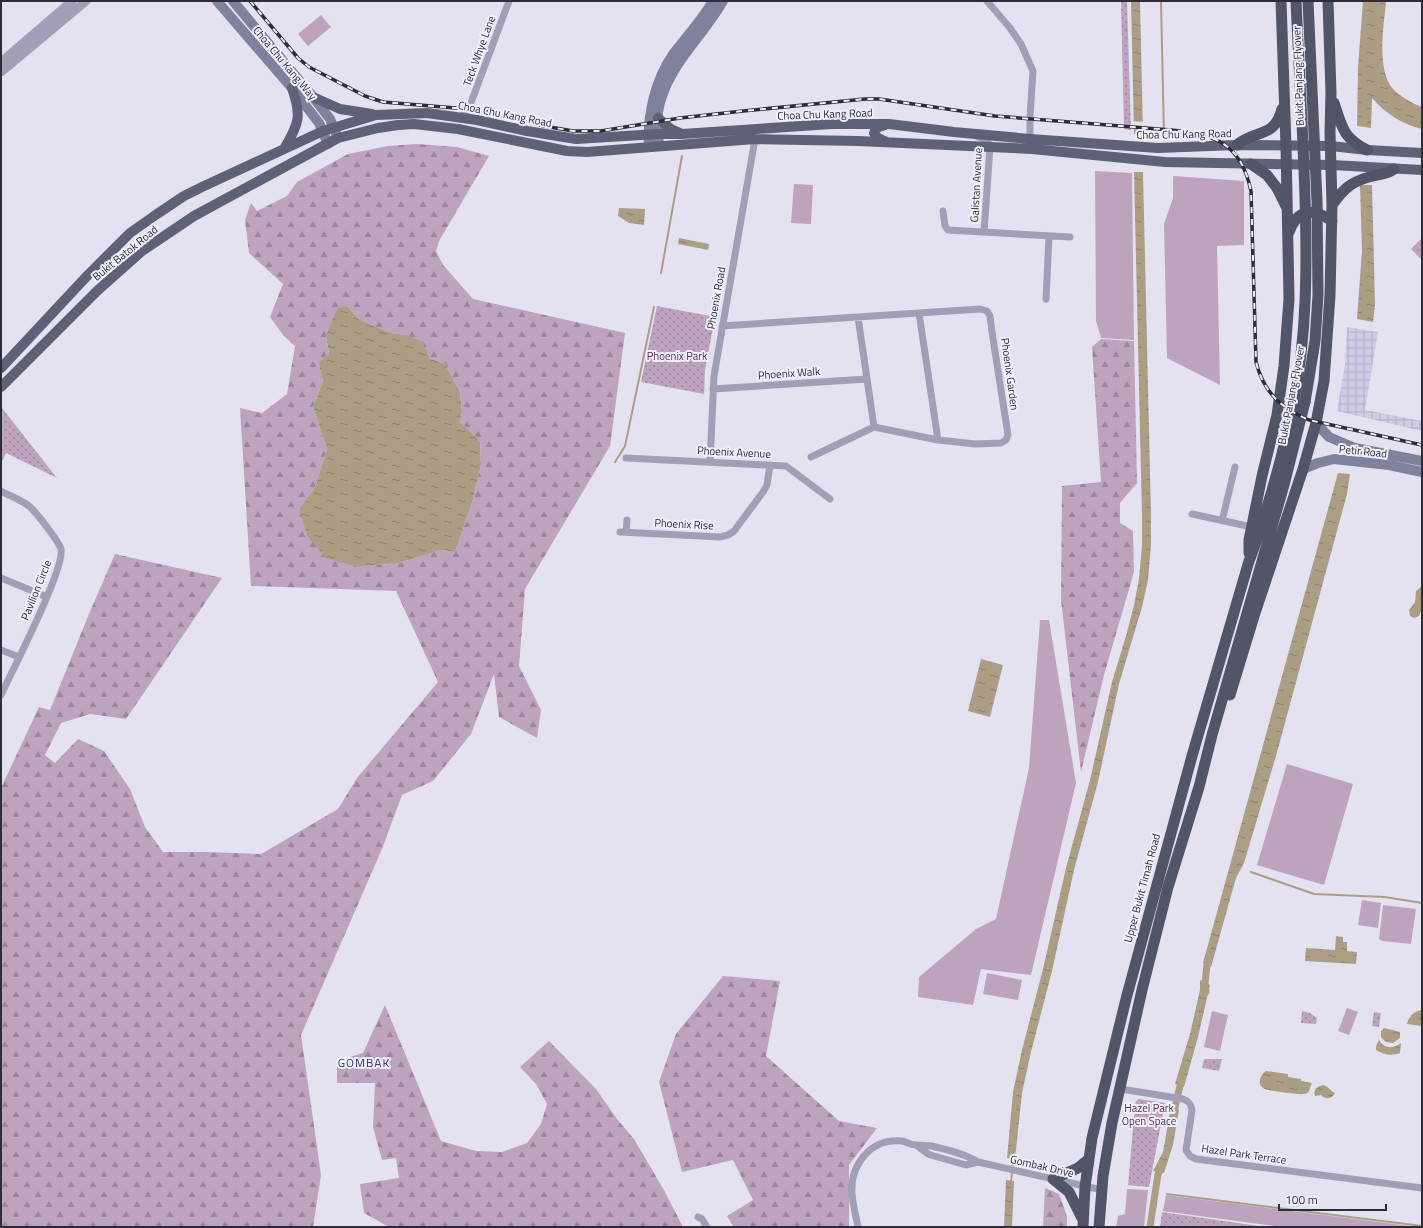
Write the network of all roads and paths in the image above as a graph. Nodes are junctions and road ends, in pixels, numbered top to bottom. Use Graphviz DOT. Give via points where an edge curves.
graph roads {
  1 [pos="72,1"];
  2 [pos="86,1"];
  3 [pos="217,1"];
  4 [pos="233,1"];
  5 [pos="509,1"];
  6 [pos="713,1"];
  7 [pos="723,1"];
  8 [pos="987,1"];
  9 [pos="1281,1"];
  10 [pos="1296,1"];
  11 [pos="1308,1"];
  12 [pos="1328,1"];
  13 [pos="12,53"];
  14 [pos="1,54"];
  15 [pos="1,62"];
  16 [pos="1,72"];
  17 [pos="292,88"];
  18 [pos="1331,93"];
  19 [pos="313,97"];
  20 [pos="1284,103"];
  21 [pos="470,108"];
  22 [pos="376,115"];
  23 [pos="460,118"];
  24 [pos="658,118"];
  25 [pos="477,120"];
  26 [pos="849,124"];
  27 [pos="889,124"];
  28 [pos="333,128"];
  29 [pos="323,131"];
  30 [pos="964,133"];
  31 [pos="653,134"];
  32 [pos="682,134"];
  33 [pos="338,138"];
  34 [pos="755,139"];
  35 [pos="1030,139"];
  36 [pos="858,141"];
  37 [pos="888,142"];
  38 [pos="328,144"];
  39 [pos="1237,145"];
  40 [pos="1286,146"];
  41 [pos="1331,146"];
  42 [pos="654,147"];
  43 [pos="990,147"];
  44 [pos="284,149"];
  45 [pos="1367,150"];
  46 [pos="1422,153"];
  47 [pos="1251,164"];
  48 [pos="1287,165"];
  49 [pos="1332,165"];
  50 [pos="1394,169"];
  51 [pos="1422,170"];
  52 [pos="1332,205"];
  53 [pos="1288,208"];
  54 [pos="944,212"];
  55 [pos="1332,221"];
  56 [pos="984,232"];
  57 [pos="1288,235"];
  58 [pos="1049,236"];
  59 [pos="1070,237"];
  60 [pos="1046,299"];
  61 [pos="919,313"];
  62 [pos="858,317"];
  63 [pos="722,326"];
  64 [pos="54,335"];
  65 [pos="26,341"];
  66 [pos="1,368"];
  67 [pos="867,379"];
  68 [pos="1,387"];
  69 [pos="713,389"];
  70 [pos="1316,423"];
  71 [pos="874,427"];
  72 [pos="938,440"];
  73 [pos="1383,454"];
  74 [pos="626,458"];
  75 [pos="811,458"];
  76 [pos="1422,461"];
  77 [pos="710,462"];
  78 [pos="770,465"];
  79 [pos="1389,465"];
  80 [pos="1235,467"];
  81 [pos="1303,469"];
  82 [pos="1422,472"];
  83 [pos="1279,483"];
  84 [pos="1,491"];
  85 [pos="830,499"];
  86 [pos="1192,514"];
  87 [pos="627,520"];
  88 [pos="1222,521"];
  89 [pos="1252,527"];
  90 [pos="1249,561"];
  91 [pos="1,578"];
  92 [pos="47,598"];
  93 [pos="1,650"];
  94 [pos="19,657"];
  95 [pos="1,695"];
  96 [pos="1212,735"];
  97 [pos="1121,1089"];
  98 [pos="1089,1159"];
  99 [pos="1053,1179"];
  100 [pos="1085,1187"];
  101 [pos="1422,1188"];
  102 [pos="1102,1190"];
  103 [pos="698,1217"];
  104 [pos="1083,1223"];
  105 [pos="707,1227"];
  106 [pos="858,1227"];
  107 [pos="1099,1227"];
  1 -- 13 [label="street"];
  2 -- 16 [label="street"];
  3 -- 17 [label="main road, Choa Chu Kang Way"];
  4 -- 19 [label="main road, Choa Chu Kang Way"];
  5 -- 21 [label="street, Teck Whye Lane"];
  6 -- 31 [label="main road" via="664,68 648,128"];
  7 -- 24 [label="main road" via="672,73 661,100"];
  8 -- 35 [label="street" via="1021,44 1033,71"];
  9 -- 20 [label="highway"];
  10 -- 83 [label="highway, Bukit Panjang Flyover, bridge" via="1306,216 1306,294 1299,375"];
  11 -- 83 [label="highway, Bukit Panjang Flyover, bridge" via="1318,201 1318,295 1310,374 1300,425"];
  12 -- 18 [label="highway"];
  13 -- 14 [label="street"];
  13 -- 15 [label="street"];
  17 -- 29 [label="main road, Choa Chu Kang Way"];
  17 -- 44 [label="main road" via="298,119"];
  18 -- 41 [label="highway"];
  18 -- 45 [label="highway" via="1344,131 1359,146"];
  19 -- 22 [label="main road" via="340,109"];
  19 -- 28 [label="main road, Choa Chu Kang Way" via="330,119"];
  20 -- 39 [label="highway" via="1279,119 1271,129"];
  20 -- 40 [label="highway"];
  21 -- 23 [label="street, Teck Whye Lane"];
  21 -- 25 [label="street"];
  22 -- 23 [label="main road, Choa Chu Kang Road" via="427,113"];
  22 -- 28 [label="main road, Choa Chu Kang Road"];
  23 -- 25 [label="main road, Choa Chu Kang Road"];
  24 -- 31 [label="main road"];
  24 -- 32 [label="main road"];
  25 -- 31 [label="main road, Choa Chu Kang Road" via="576,138"];
  26 -- 27 [label="main road, Choa Chu Kang Road"];
  26 -- 32 [label="main road, Choa Chu Kang Road"];
  26 -- 36 [label="main road" via="865,129 865,137"];
  27 -- 30 [label="main road, Choa Chu Kang Road"];
  27 -- 37 [label="main road" via="874,130 878,138"];
  28 -- 29 [label="main road, Choa Chu Kang Road"];
  28 -- 33 [label="main road, Choa Chu Kang Way"];
  29 -- 38 [label="main road, Choa Chu Kang Way"];
  29 -- 44 [label="main road, Bukit Batok Road"];
  30 -- 35 [label="main road, Choa Chu Kang Road"];
  30 -- 43 [label="street, Galistan Avenue" via="986,140"];
  31 -- 32 [label="main road, Choa Chu Kang Road"];
  31 -- 42 [label="main road"];
  33 -- 38 [label="main road"];
  33 -- 42 [label="main road" via="398,124 414,124 458,129 567,151"];
  34 -- 36 [label="main road"];
  34 -- 42 [label="main road"];
  34 -- 63 [label="street, Phoenix Road"];
  35 -- 39 [label="main road, Choa Chu Kang Road" via="1158,148"];
  36 -- 37 [label="main road"];
  37 -- 43 [label="main road"];
  38 -- 64 [label="main road, Bukit Batok Road" via="194,216 153,243 97,291"];
  39 -- 40 [label="main road, Choa Chu Kang Road"];
  40 -- 41 [label="main road, Choa Chu Kang Road"];
  40 -- 48 [label="highway"];
  41 -- 45 [label="main road, Choa Chu Kang Road"];
  41 -- 49 [label="highway"];
  43 -- 47 [label="main road" via="1159,162"];
  43 -- 56 [label="street, Galistan Avenue"];
  44 -- 65 [label="main road, Bukit Batok Road" via="184,196 136,229 87,276"];
  45 -- 46 [label="main road, Choa Chu Kang Road"];
  47 -- 48 [label="main road"];
  47 -- 53 [label="highway" via="1267,175"];
  48 -- 49 [label="main road"];
  48 -- 53 [label="highway"];
  49 -- 50 [label="main road"];
  49 -- 52 [label="highway"];
  50 -- 51 [label="main road"];
  50 -- 52 [label="highway" via="1356,181 1348,186"];
  52 -- 55 [label="highway"];
  53 -- 57 [label="highway"];
  54 -- 56 [label="street, Galistan Avenue" via="944,226 948,230"];
  55 -- 57 [label="highway" via="1322,214 1304,213 1296,218"];
  55 -- 70 [label="highway" via="1324,381"];
  56 -- 58 [label="street, Galistan Avenue"];
  57 -- 89 [label="highway" via="1289,299 1284,366 1277,415"];
  58 -- 59 [label="street, Galistan Avenue"];
  58 -- 60 [label="street"];
  61 -- 62 [label="street, Phoenix Garden"];
  61 -- 72 [label="street"];
  61 -- 72 [label="street, Phoenix Garden" via="980,309 987,311 990,316 1008,435 1001,443 975,444"];
  62 -- 63 [label="street, Phoenix Garden"];
  62 -- 67 [label="street"];
  63 -- 69 [label="street, Phoenix Road"];
  64 -- 65 [label="main road" via="37,335"];
  64 -- 68 [label="main road, Bukit Batok Road"];
  65 -- 66 [label="main road, Bukit Batok Road"];
  67 -- 69 [label="street, Phoenix Walk"];
  67 -- 71 [label="street"];
  69 -- 77 [label="street, Phoenix Road"];
  70 -- 73 [label="main road, Petir Road" via="1328,436 1339,442"];
  70 -- 81 [label="highway"];
  71 -- 72 [label="street, Phoenix Garden"];
  71 -- 75 [label="street"];
  73 -- 76 [label="main road, Petir Road"];
  73 -- 79 [label="main road" via="1383,461"];
  74 -- 77 [label="street, Phoenix Avenue"];
  77 -- 78 [label="street, Phoenix Avenue"];
  78 -- 85 [label="street, Phoenix Avenue" via="786,466"];
  78 -- 87 [label="street, Phoenix Rise" via="767,485 763,492 736,529 728,535 720,537 623,532"];
  79 -- 81 [label="main road, Petir Road" via="1334,459"];
  79 -- 82 [label="main road, Petir Road"];
  80 -- 88 [label="street"];
  81 -- 96 [label="highway" via="1263,586 1222,722"];
  83 -- 90 [label="highway, Bukit Panjang Flyover"];
  83 -- 96 [label="highway, Bukit Panjang Flyover"];
  84 -- 92 [label="street, Pavilion Circle" via="32,508 58,542 61,558"];
  86 -- 88 [label="street"];
  88 -- 89 [label="street"];
  89 -- 90 [label="highway"];
  90 -- 98 [label="highway, Upper Bukit Timah Road" via="1192,756 1126,999 1102,1093"];
  91 -- 92 [label="street"];
  92 -- 94 [label="street, Pavilion Circle"];
  93 -- 94 [label="street"];
  94 -- 95 [label="street, Pavilion Circle"];
  96 -- 97 [label="highway" via="1168,887"];
  97 -- 101 [label="street, Hazel Park Terrace" via="1188,1101 1191,1106 1186,1150 1196,1159"];
  97 -- 102 [label="highway" via="1112,1123"];
  98 -- 99 [label="highway" via="1078,1168"];
  98 -- 100 [label="highway, Upper Bukit Timah Road"];
  99 -- 100 [label="street, Gombak Drive"];
  99 -- 104 [label="highway" via="1069,1192"];
  99 -- 106 [label="street, Gombak Drive" via="978,1162 966,1165 928,1154 902,1141 882,1143 861,1158 853,1178 852,1193"];
  100 -- 102 [label="street, Gombak Drive"];
  100 -- 104 [label="highway, Upper Bukit Timah Road"];
  102 -- 107 [label="highway"];
  103 -- 105 [label="street"];
}
